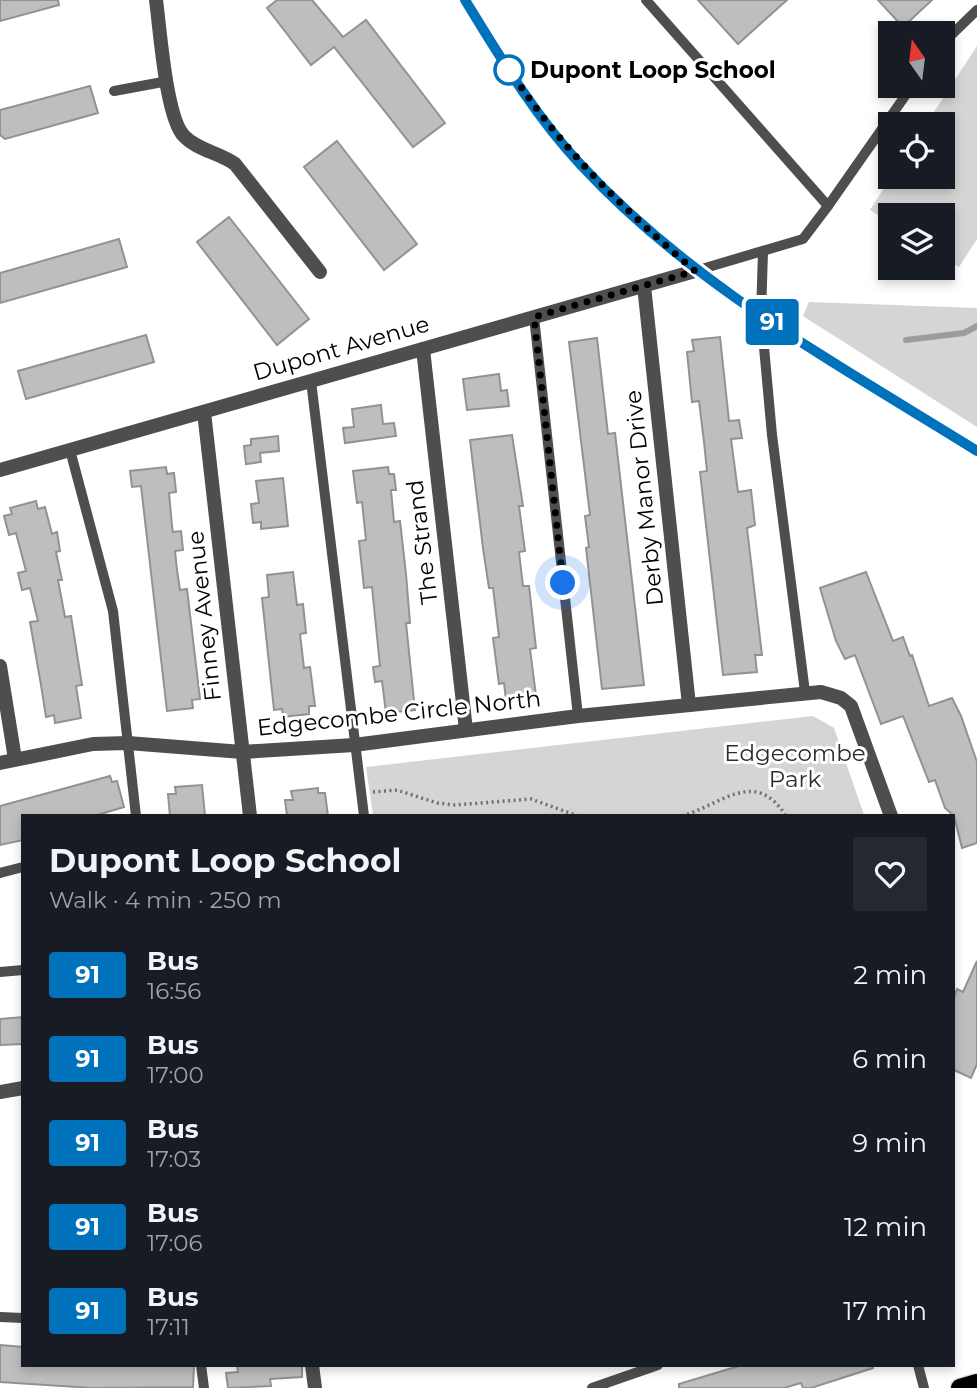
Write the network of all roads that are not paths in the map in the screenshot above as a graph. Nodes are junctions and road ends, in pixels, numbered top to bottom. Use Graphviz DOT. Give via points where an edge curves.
graph roads {
  1 [pos="156,0"];
  2 [pos="465,0"];
  3 [pos="646,0"];
  4 [pos="977,10"];
  5 [pos="956,30"];
  6 [pos="168,81"];
  7 [pos="114,91"];
  8 [pos="904,98"];
  9 [pos="828,206"];
  10 [pos="763,252"];
  11 [pos="695,271"];
  12 [pos="320,272"];
  13 [pos="643,286"];
  14 [pos="761,314"];
  15 [pos="534,317"];
  16 [pos="423,349"];
  17 [pos="312,381"];
  18 [pos="204,412"];
  19 [pos="70,450"];
  20 [pos="977,451"];
  21 [pos="0,470"];
  22 [pos="0,666"];
  23 [pos="804,692"];
  24 [pos="689,705"];
  25 [pos="578,716"];
  26 [pos="466,730"];
  27 [pos="128,743"];
  28 [pos="354,745"];
  29 [pos="243,752"];
  30 [pos="15,759"];
  31 [pos="0,763"];
  32 [pos="136,814"];
  33 [pos="250,814"];
  34 [pos="364,814"];
  35 [pos="890,814"];
  36 [pos="21,868"];
  37 [pos="0,873"];
  38 [pos="21,970"];
  39 [pos="0,972"];
  40 [pos="21,1088"];
  41 [pos="0,1092"];
  42 [pos="0,1317"];
  43 [pos="21,1318"];
  44 [pos="201,1367"];
  45 [pos="312,1367"];
  46 [pos="652,1367"];
  47 [pos="919,1367"];
  48 [pos="204,1388"];
  49 [pos="315,1388"];
  50 [pos="592,1388"];
  51 [pos="924,1388"];
  1 -- 6 [label="street"];
  2 -- 11 [label="main road" via="529,101 579,164"];
  3 -- 9 [label="lane"];
  4 -- 5 [label="lane"];
  6 -- 7 [label="lane"];
  6 -- 12 [label="street" via="176,127 191,143 235,164"];
  8 -- 9 [label="lane"];
  9 -- 10 [label="lane" via="803,239"];
  10 -- 11 [label="lane"];
  10 -- 14 [label="lane"];
  11 -- 13 [label="street, Dupont Avenue"];
  11 -- 14 [label="main road"];
  13 -- 15 [label="street, Dupont Avenue"];
  13 -- 24 [label="street, Derby Manor Drive"];
  14 -- 20 [label="main road"];
  14 -- 23 [label="lane"];
  15 -- 16 [label="street, Dupont Avenue"];
  15 -- 25 [label="lane"];
  16 -- 17 [label="street, Dupont Avenue"];
  16 -- 26 [label="street, The Strand"];
  17 -- 18 [label="street, Dupont Avenue"];
  17 -- 28 [label="lane"];
  18 -- 19 [label="street, Dupont Avenue"];
  18 -- 29 [label="street, Finney Avenue"];
  19 -- 21 [label="street, Dupont Avenue"];
  19 -- 27 [label="lane" via="113,611"];
  22 -- 30 [label="street"];
  23 -- 24 [label="street, Edgecombe Circle North"];
  23 -- 35 [label="street, Edgecombe Circle North" via="832,694 851,706"];
  24 -- 25 [label="street, Edgecombe Circle North"];
  25 -- 26 [label="street, Edgecombe Circle North"];
  26 -- 28 [label="street, Edgecombe Circle North"];
  27 -- 29 [label="street, Edgecombe Circle North"];
  27 -- 30 [label="street, Edgecombe Circle North" via="93,744"];
  27 -- 32 [label="lane"];
  28 -- 29 [label="street, Edgecombe Circle North"];
  28 -- 34 [label="lane"];
  29 -- 33 [label="street, Finney Avenue"];
  30 -- 31 [label="street, Edgecombe Circle North"];
  36 -- 37 [label="lane"];
  38 -- 39 [label="lane"];
  40 -- 41 [label="street"];
  42 -- 43 [label="lane"];
  44 -- 48 [label="lane"];
  45 -- 49 [label="street"];
  46 -- 50 [label="lane"];
  47 -- 51 [label="lane"];
}
